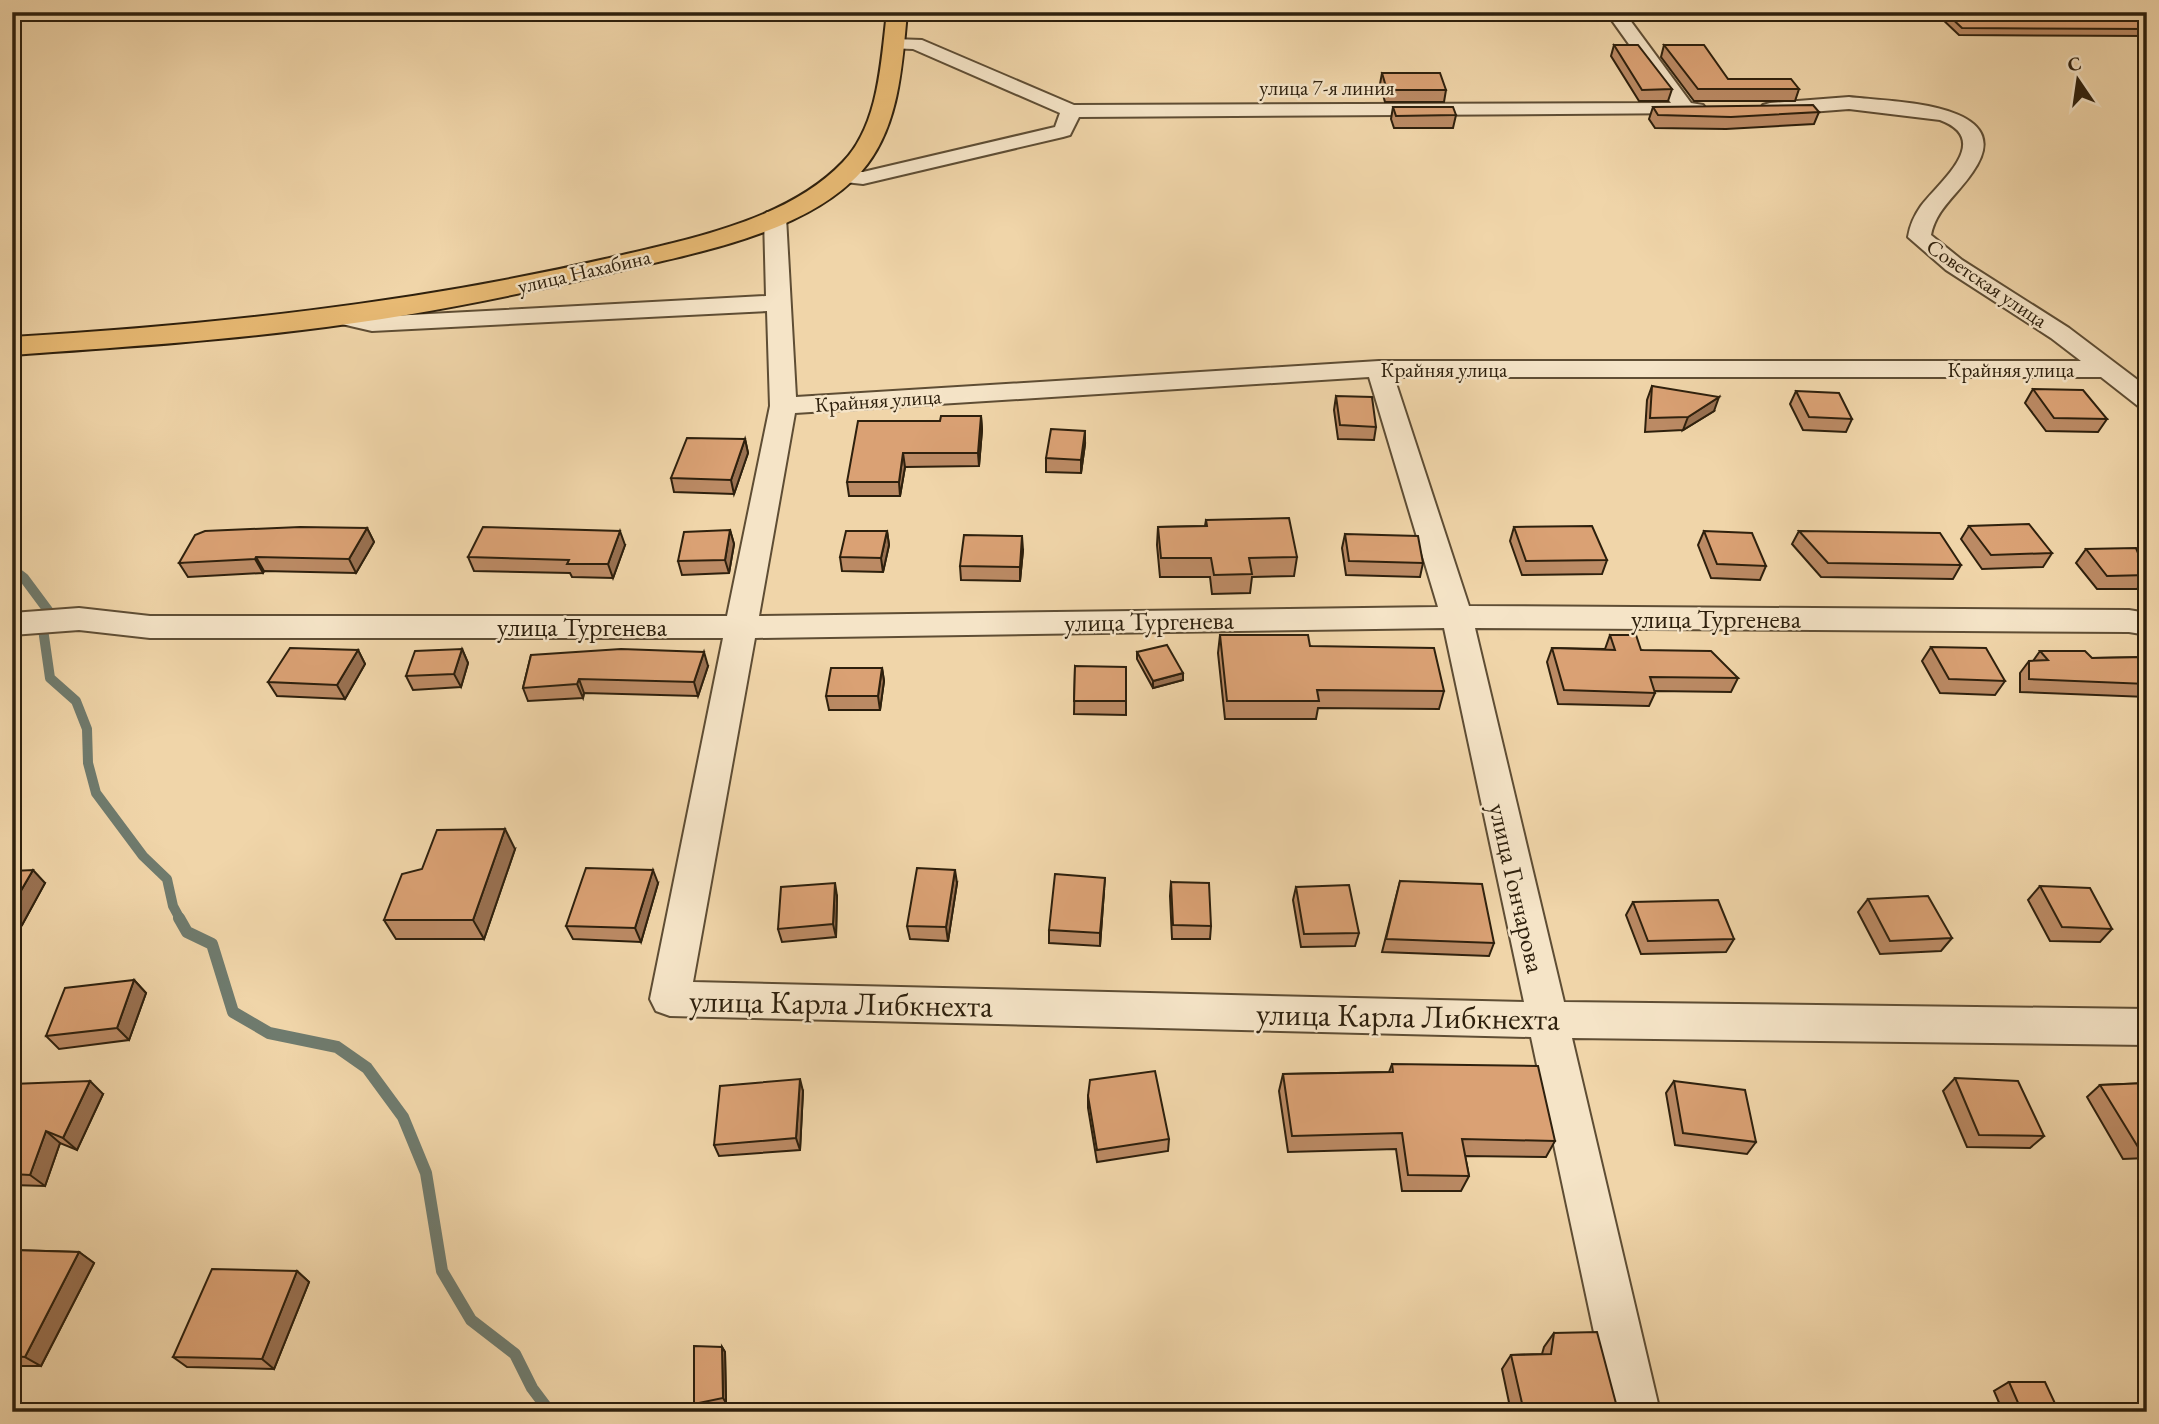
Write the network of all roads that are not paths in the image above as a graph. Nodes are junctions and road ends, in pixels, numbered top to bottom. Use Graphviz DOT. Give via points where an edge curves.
graph roads {
  1 [pos="897,12"];
  2 [pos="1615,12"];
  3 [pos="893,44"];
  4 [pos="1685,109"];
  5 [pos="1713,109"];
  6 [pos="1753,109"];
  7 [pos="1071,111"];
  8 [pos="844,176"];
  9 [pos="775,217"];
  10 [pos="779,303"];
  11 [pos="342,317"];
  12 [pos="12,346"];
  13 [pos="1379,369"];
  14 [pos="2106,369"];
  15 [pos="2147,400"];
  16 [pos="783,406"];
  17 [pos="1457,617"];
  18 [pos="12,624"];
  19 [pos="2147,624"];
  20 [pos="742,627"];
  21 [pos="1547,1020"];
  22 [pos="2147,1027"];
  23 [pos="1636,1412"];
  1 -- 3 [label="main road, улица Нахабина"];
  2 -- 4 [label="street"];
  3 -- 7 [label="street, улица 7-я линия" via="916,44"];
  3 -- 8 [label="main road, улица Нахабина" via="880,116 869,145"];
  4 -- 5 [label="street, улица 7-я линия"];
  4 -- 7 [label="street, улица 7-я линия"];
  6 -- 14 [label="street, Советская улица" via="1794,110 1849,103 1942,114 1965,125 1974,151 1923,221 1919,237 1954,265 2060,332"];
  7 -- 8 [label="street" via="1063,131 863,178"];
  8 -- 9 [label="main road, улица Нахабина"];
  9 -- 10 [label="street"];
  9 -- 11 [label="main road, улица Нахабина" via="722,237 587,271"];
  10 -- 11 [label="street" via="372,324"];
  10 -- 16 [label="street"];
  11 -- 12 [label="main road, улица Нахабина"];
  13 -- 14 [label="street, Крайняя улица"];
  13 -- 16 [label="street, Крайняя улица"];
  13 -- 17 [label="street, улица Гончарова"];
  14 -- 15 [label="street, Советская улица"];
  16 -- 20 [label="street"];
  17 -- 19 [label="street, улица Тургенева"];
  17 -- 20 [label="street, улица Тургенева"];
  17 -- 21 [label="street, улица Гончарова"];
  18 -- 20 [label="street, улица Тургенева" via="79,619 150,627"];
  20 -- 21 [label="street, улица Карла Либкнехта" via="670,999"];
  21 -- 22 [label="street, улица Карла Либкнехта"];
  21 -- 23 [label="street, улица Гончарова"];
}
